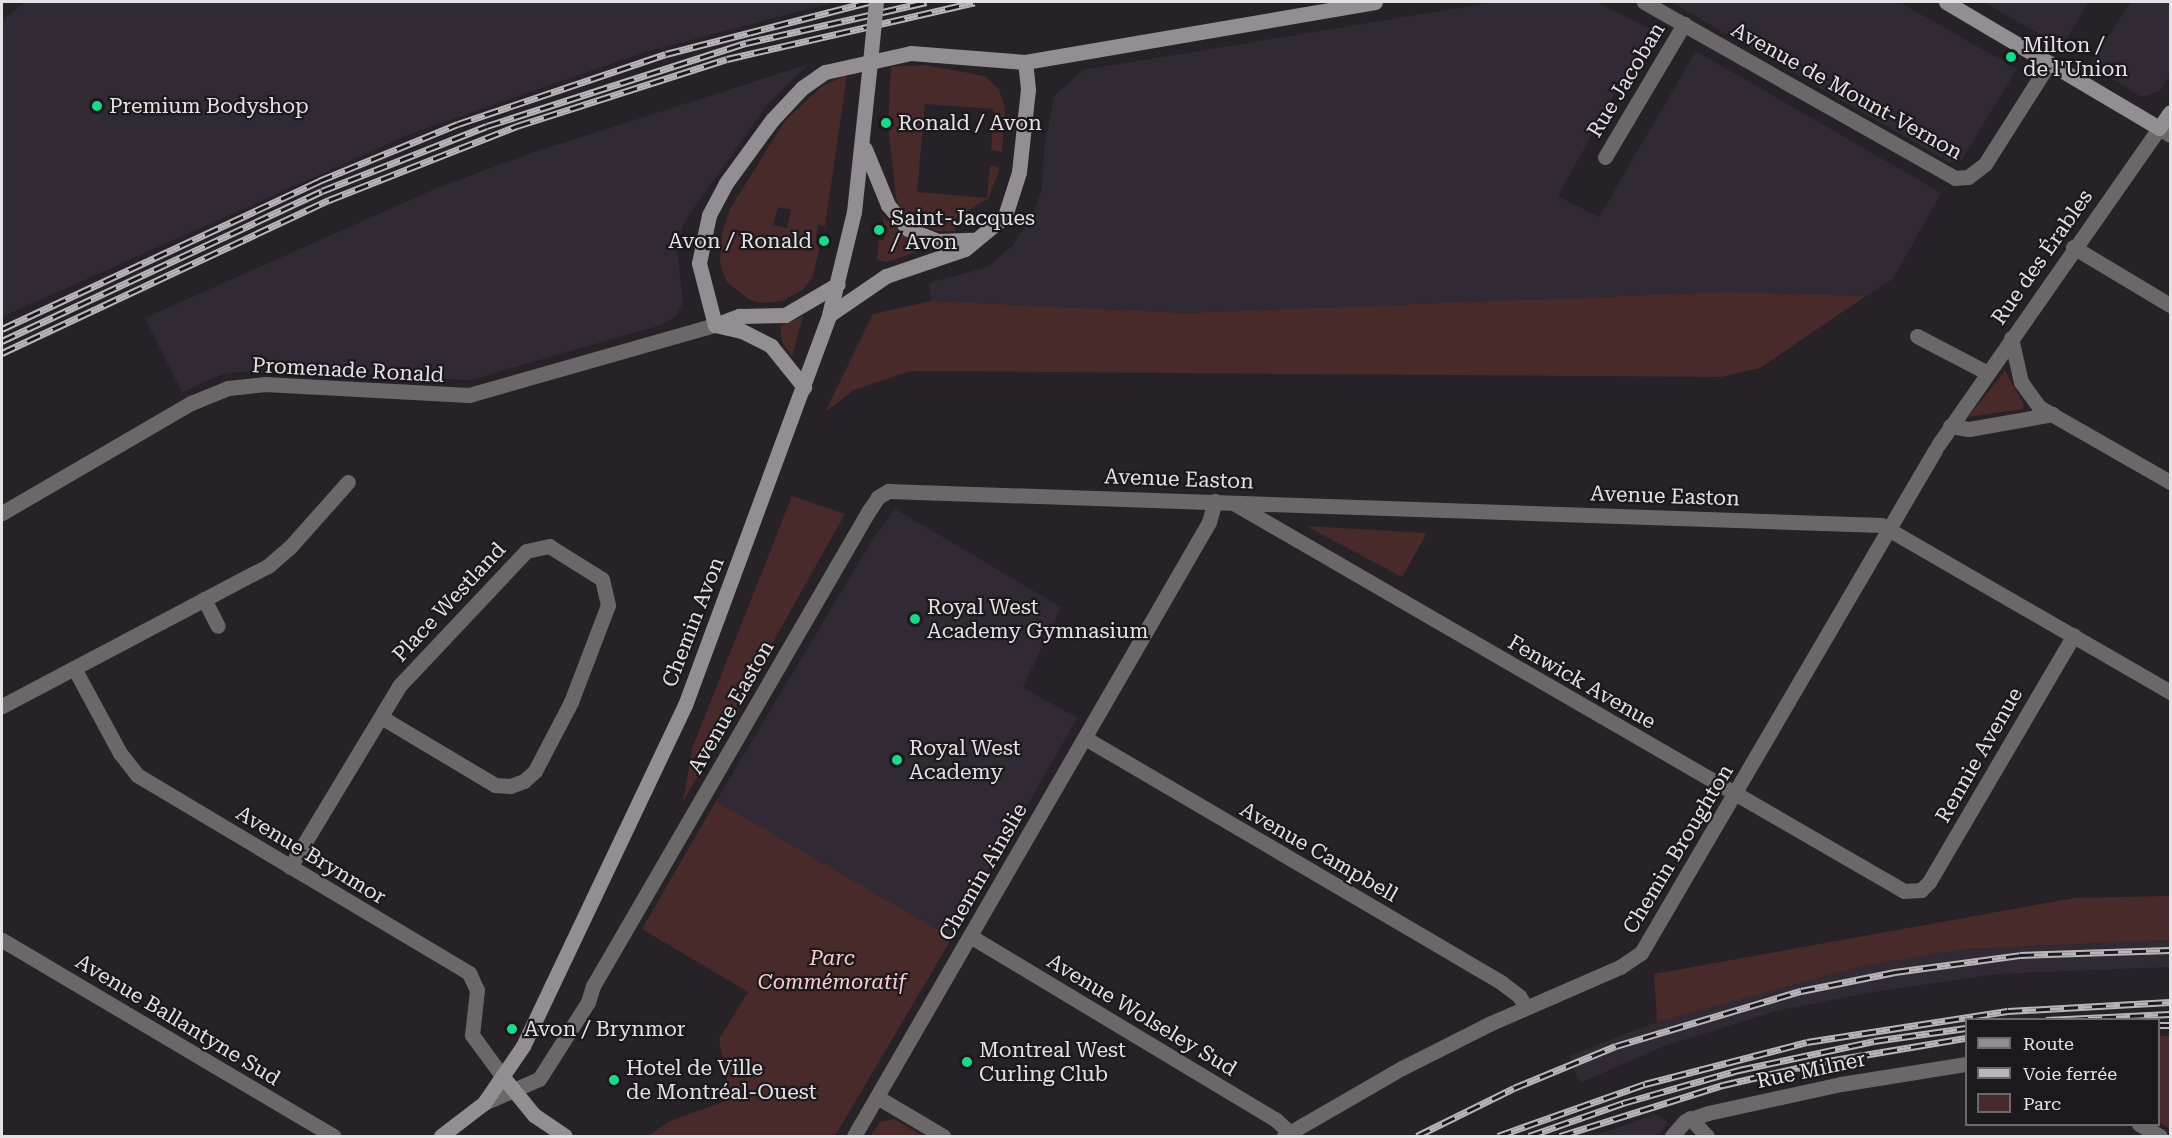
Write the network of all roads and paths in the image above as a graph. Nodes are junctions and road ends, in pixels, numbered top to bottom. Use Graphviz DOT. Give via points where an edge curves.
graph roads {
  1 [pos="876,2"];
  2 [pos="1375,2"];
  3 [pos="1644,2"];
  4 [pos="1946,2"];
  5 [pos="1684,24"];
  6 [pos="1025,62"];
  7 [pos="2049,63"];
  8 [pos="2170,112"];
  9 [pos="2165,131"];
  10 [pos="864,145"];
  11 [pos="1605,157"];
  12 [pos="983,236"];
  13 [pos="2073,248"];
  14 [pos="838,284"];
  15 [pos="2170,305"];
  16 [pos="829,315"];
  17 [pos="715,325"];
  18 [pos="1917,336"];
  19 [pos="2011,338"];
  20 [pos="1986,372"];
  21 [pos="804,387"];
  22 [pos="2054,414"];
  23 [pos="1950,426"];
  24 [pos="348,482"];
  25 [pos="2170,482"];
  26 [pos="1215,501"];
  27 [pos="1231,501"];
  28 [pos="2,513"];
  29 [pos="1888,527"];
  30 [pos="204,599"];
  31 [pos="218,626"];
  32 [pos="2074,635"];
  33 [pos="74,668"];
  34 [pos="2170,692"];
  35 [pos="2,706"];
  36 [pos="381,717"];
  37 [pos="1085,738"];
  38 [pos="1736,795"];
  39 [pos="290,867"];
  40 [pos="1915,891"];
  41 [pos="970,936"];
  42 [pos="2,940"];
  43 [pos="1526,1007"];
  44 [pos="1965,1064"];
  45 [pos="503,1077"];
  46 [pos="514,1090"];
  47 [pos="877,1097"];
  48 [pos="484,1103"];
  49 [pos="1690,1118"];
  50 [pos="2142,1130"];
  51 [pos="1287,1135"];
  52 [pos="333,1137"];
  53 [pos="441,1137"];
  54 [pos="565,1137"];
  55 [pos="854,1137"];
  56 [pos="943,1137"];
  57 [pos="1672,1137"];
  58 [pos="1707,1137"];
  59 [pos="2160,1137"];
  1 -- 10 [label="main road, Chemin Avon, bridge"];
  2 -- 6 [label="main road"];
  3 -- 5 [label="street, Avenue de Mount-Vernon"];
  4 -- 7 [label="main road"];
  5 -- 7 [label="street, Avenue de Mount-Vernon" via="1941,172 1968,177 1985,164"];
  5 -- 11 [label="street, Rue Jacoban"];
  6 -- 12 [label="main road" via="1027,100 1014,196 1005,216"];
  6 -- 17 [label="main road" via="910,53 834,69 810,81 761,133 709,215 699,263"];
  7 -- 9 [label="main road"];
  8 -- 9 [label="main road, Rue des Érables"];
  9 -- 13 [label="street, Rue des Érables"];
  10 -- 12 [label="main road" via="888,205 909,230 950,243"];
  10 -- 14 [label="main road, Chemin Avon"];
  12 -- 16 [label="main road" via="954,254 886,276"];
  13 -- 15 [label="street"];
  13 -- 19 [label="street, Rue des Érables"];
  14 -- 16 [label="main road, Chemin Avon"];
  14 -- 17 [label="main road" via="785,315 739,316"];
  16 -- 21 [label="main road, Chemin Avon"];
  17 -- 21 [label="main road" via="742,331 771,346"];
  17 -- 28 [label="street, Promenade Ronald" via="469,395 264,384 228,388 191,403"];
  18 -- 20 [label="street"];
  19 -- 20 [label="street, Rue des Érables"];
  19 -- 22 [label="street" via="2026,392"];
  20 -- 23 [label="street, Rue des Érables"];
  21 -- 45 [label="main road, Chemin Avon" via="671,737 523,1046"];
  22 -- 23 [label="street" via="1963,429"];
  22 -- 25 [label="street"];
  23 -- 29 [label="street, Chemin Broughton"];
  24 -- 30 [label="street" via="275,561"];
  26 -- 27 [label="street, Avenue Easton"];
  26 -- 37 [label="street, Chemin Ainslie" via="1209,522"];
  26 -- 46 [label="street, Avenue Easton" via="915,489 888,491 878,497 593,986 588,1002 540,1079"];
  27 -- 29 [label="street, Avenue Easton"];
  27 -- 38 [label="street, Fenwick Avenue"];
  29 -- 32 [label="street, Avenue Easton"];
  29 -- 38 [label="street, Chemin Broughton"];
  30 -- 31 [label="street"];
  30 -- 33 [label="street"];
  32 -- 34 [label="street, Avenue Easton"];
  32 -- 40 [label="street, Rennie Avenue" via="1934,874 1925,888"];
  33 -- 35 [label="street"];
  33 -- 39 [label="street, Avenue Brynmor" via="120,753 137,776"];
  36 -- 36 [label="street, Place Westland" via="406,677 526,551 538,545 549,546 602,579 608,591 608,606 571,702 535,771 524,781 510,786 495,785"];
  36 -- 39 [label="street, Place Westland"];
  37 -- 41 [label="street, Chemin Ainslie"];
  37 -- 43 [label="street, Avenue Campbell" via="1502,983"];
  38 -- 40 [label="street, Fenwick Avenue" via="1898,889"];
  38 -- 43 [label="street, Chemin Broughton" via="1641,953 1620,967"];
  39 -- 45 [label="street, Avenue Brynmor" via="469,973 477,990 472,1035"];
  41 -- 47 [label="street, Chemin Ainslie"];
  41 -- 51 [label="street, Avenue Wolseley Sud" via="1275,1119"];
  42 -- 52 [label="street, Avenue Ballantyne Sud"];
  43 -- 51 [label="street, Chemin Broughton" via="1402,1068"];
  44 -- 49 [label="street, Rue Milner" via="1841,1084"];
  45 -- 46 [label="main road"];
  45 -- 48 [label="main road, Chemin Avon"];
  46 -- 48 [label="street, Avenue Easton"];
  46 -- 54 [label="main road" via="540,1120"];
  47 -- 55 [label="street, Chemin Ainslie"];
  47 -- 56 [label="street"];
  48 -- 53 [label="main road, Chemin Avon"];
  49 -- 57 [label="street"];
  49 -- 58 [label="street"];
  50 -- 59 [label="street"];
}
